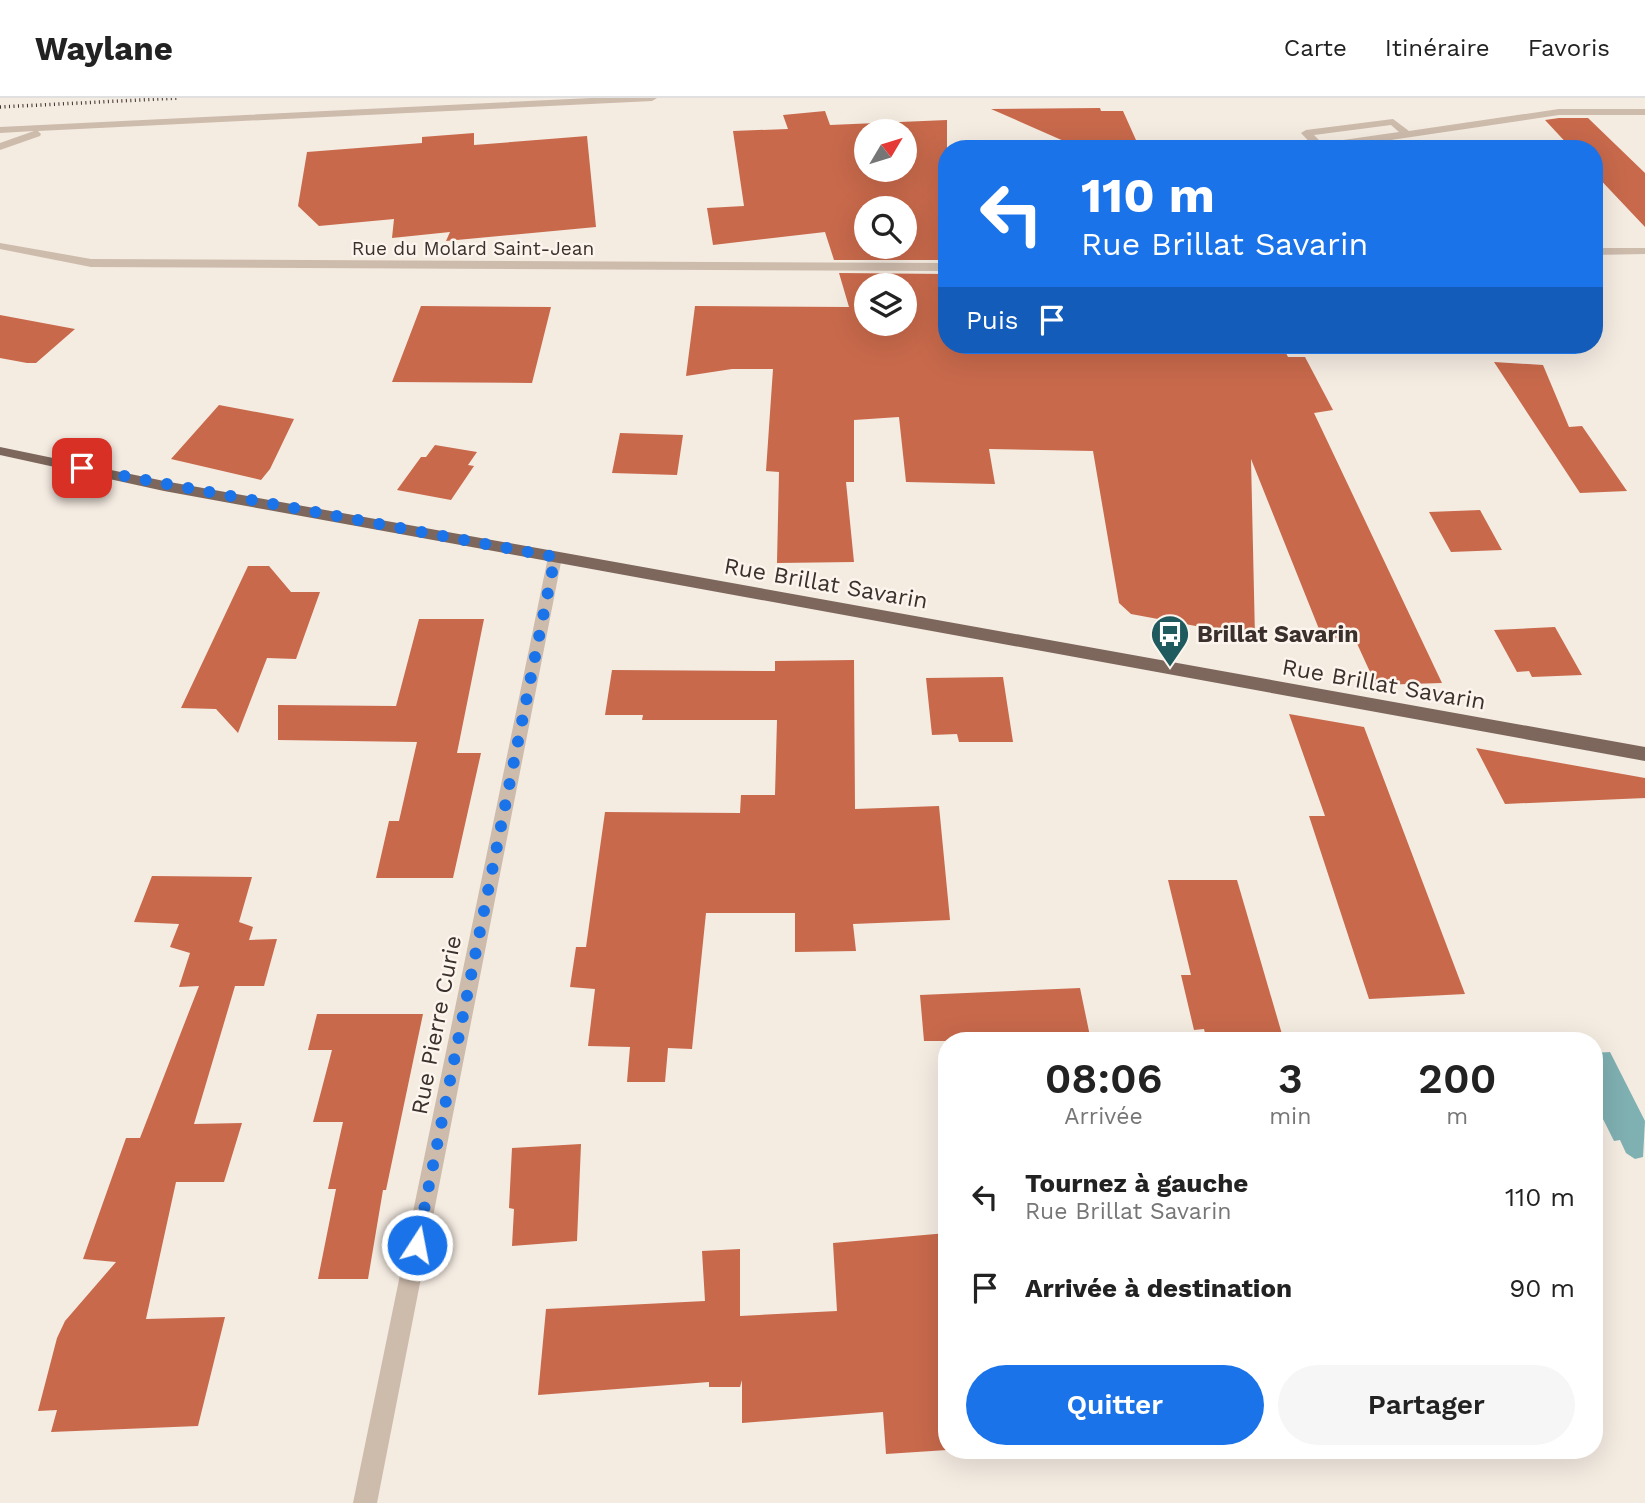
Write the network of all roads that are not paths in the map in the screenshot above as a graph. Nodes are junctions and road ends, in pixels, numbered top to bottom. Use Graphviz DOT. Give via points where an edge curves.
graph roads {
  1 [pos="652,98"];
  2 [pos="1645,111"];
  3 [pos="60,127"];
  4 [pos="0,130"];
  5 [pos="1408,135"];
  6 [pos="1313,140"];
  7 [pos="1371,140"];
  8 [pos="0,147"];
  9 [pos="0,246"];
  10 [pos="1645,251"];
  11 [pos="1603,252"];
  12 [pos="938,267"];
  13 [pos="0,451"];
  14 [pos="555,557"];
  15 [pos="1645,754"];
  16 [pos="365,1503"];
  1 -- 3 [label="street"];
  2 -- 5 [label="street" via="1559,112"];
  3 -- 4 [label="street"];
  3 -- 8 [label="street"];
  5 -- 6 [label="street" via="1393,122 1306,133"];
  5 -- 7 [label="street"];
  9 -- 12 [label="street, Rue du Molard Saint-Jean" via="92,263"];
  10 -- 11 [label="street"];
  13 -- 14 [label="main road, Rue Brillat Savarin" via="164,486"];
  14 -- 15 [label="main road, Rue Brillat Savarin"];
  14 -- 16 [label="street, Rue Pierre Curie"];
}
